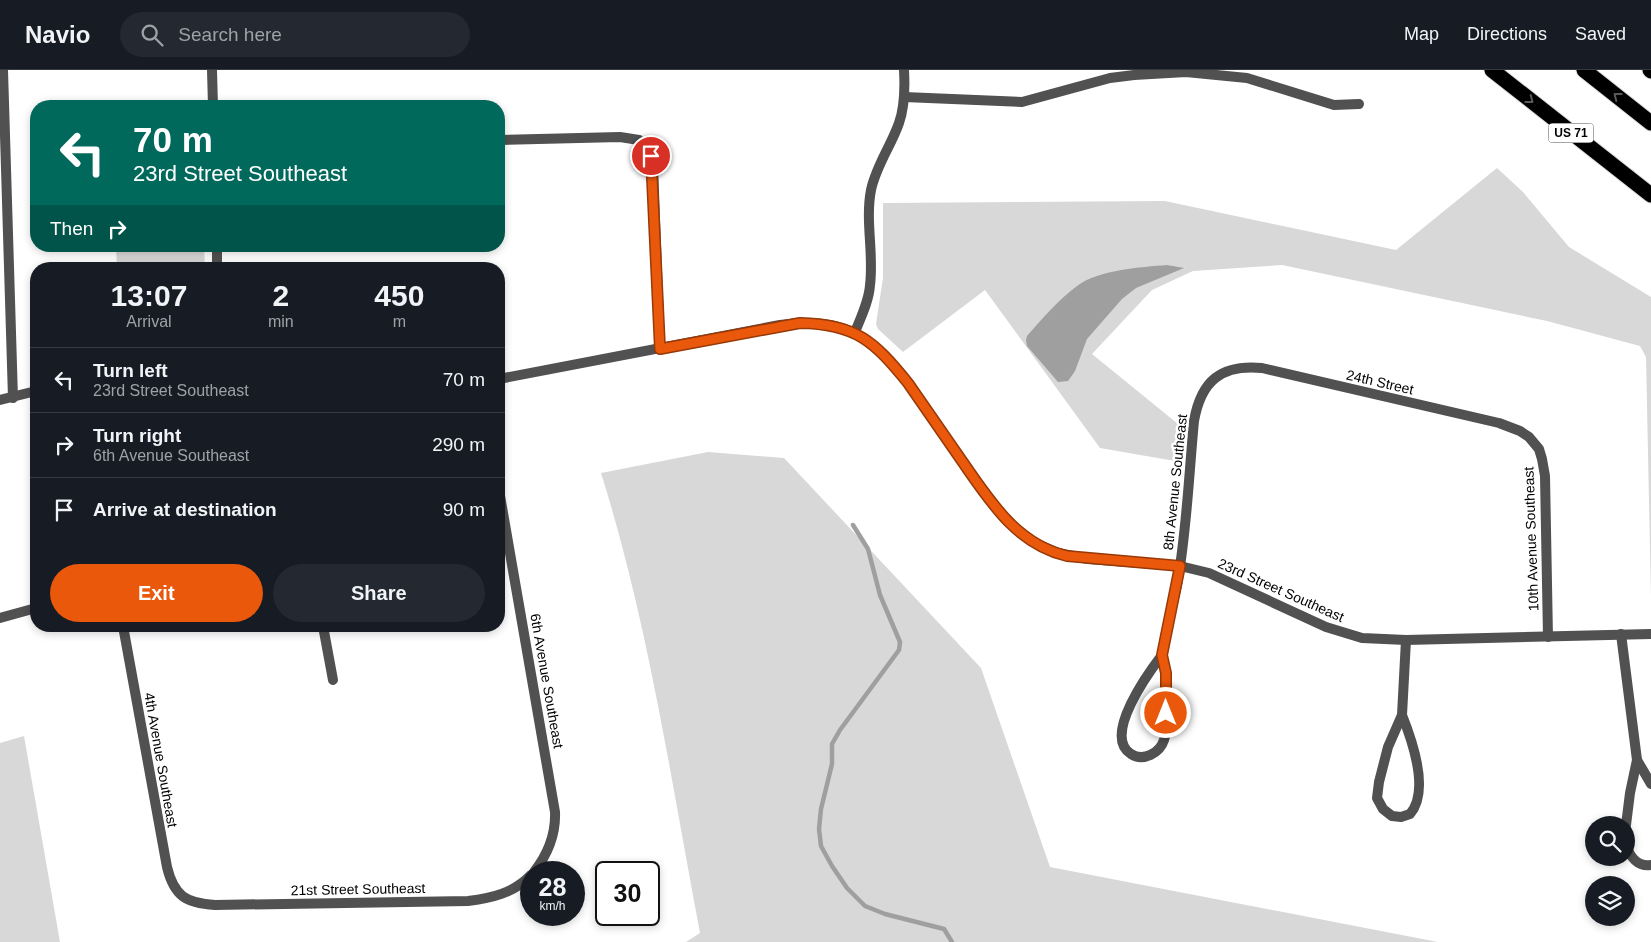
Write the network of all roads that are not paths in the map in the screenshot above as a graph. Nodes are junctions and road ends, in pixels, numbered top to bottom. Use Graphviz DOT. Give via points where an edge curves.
graph roads {
  1 [pos="3,70"];
  2 [pos="212,70"];
  3 [pos="904,70"];
  4 [pos="1492,70"];
  5 [pos="1584,70"];
  6 [pos="904,97"];
  7 [pos="213,100"];
  8 [pos="1360,104"];
  9 [pos="1651,123"];
  10 [pos="505,140"];
  11 [pos="1651,196"];
  12 [pos="855,332"];
  13 [pos="660,349"];
  14 [pos="1216,377"];
  15 [pos="505,378"];
  16 [pos="30,393"];
  17 [pos="12,398"];
  18 [pos="0,400"];
  19 [pos="1534,442"];
  20 [pos="505,524"];
  21 [pos="1180,566"];
  22 [pos="30,610"];
  23 [pos="0,618"];
  24 [pos="124,632"];
  25 [pos="324,632"];
  26 [pos="1621,634"];
  27 [pos="1651,634"];
  28 [pos="1548,637"];
  29 [pos="1406,640"];
  30 [pos="1162,655"];
  31 [pos="333,680"];
  32 [pos="1402,715"];
  33 [pos="1637,760"];
  34 [pos="1651,784"];
  35 [pos="1628,816"];
  36 [pos="1635,860"];
  37 [pos="540,861"];
  38 [pos="1651,865"];
  39 [pos="520,883"];
  40 [pos="180,895"];
  1 -- 17 [label="street"];
  2 -- 7 [label="street"];
  3 -- 6 [label="street"];
  4 -- 11 [label="highway, US 71, one-way"];
  9 -- 5 [label="highway, one-way"];
  6 -- 8 [label="street" via="1022,102 1110,78 1186,72 1247,78 1334,105"];
  6 -- 12 [label="street" via="899,122 871,189 870,285"];
  10 -- 13 [label="street" via="620,136 632,137 649,148 653,166"];
  12 -- 13 [label="street, 23rd Street Southeast" via="826,324 800,323"];
  12 -- 21 [label="street, 23rd Street Southeast" via="893,364 991,502 1024,536 1067,556"];
  13 -- 15 [label="street, 23rd Street Southeast"];
  14 -- 19 [label="street, 24th Street" via="1235,368 1262,368 1499,423 1520,431"];
  14 -- 21 [label="street, 8th Avenue Southeast" via="1201,393 1194,420"];
  16 -- 17 [label="street"];
  17 -- 18 [label="street"];
  19 -- 28 [label="street, 10th Avenue Southeast" via="1542,459 1544,476"];
  20 -- 37 [label="street, 6th Avenue Southeast" via="556,812 549,847"];
  21 -- 29 [label="street, 23rd Street Southeast" via="1219,576 1340,632 1362,638"];
  21 -- 30 [label="street, 8th Avenue Southeast"];
  22 -- 23 [label="street"];
  24 -- 40 [label="street, 4th Avenue Southeast" via="167,867"];
  25 -- 31 [label="street"];
  26 -- 27 [label="street, 23rd Street Southeast"];
  26 -- 28 [label="street, 23rd Street Southeast"];
  26 -- 33 [label="street"];
  28 -- 29 [label="street, 23rd Street Southeast"];
  29 -- 32 [label="street"];
  30 -- 30 [label="street, 8th Avenue Southeast" via="1167,695 1164,740 1156,752 1135,756 1122,744 1121,730 1144,680"];
  32 -- 32 [label="street" via="1412,742 1420,794 1410,814 1396,817 1379,804 1377,791 1388,747"];
  33 -- 34 [label="street"];
  33 -- 35 [label="street"];
  36 -- 38 [label="street" via="1645,866"];
  39 -- 40 [label="street, 21st Street Southeast" via="509,891 468,901 215,906 197,903"];
}
